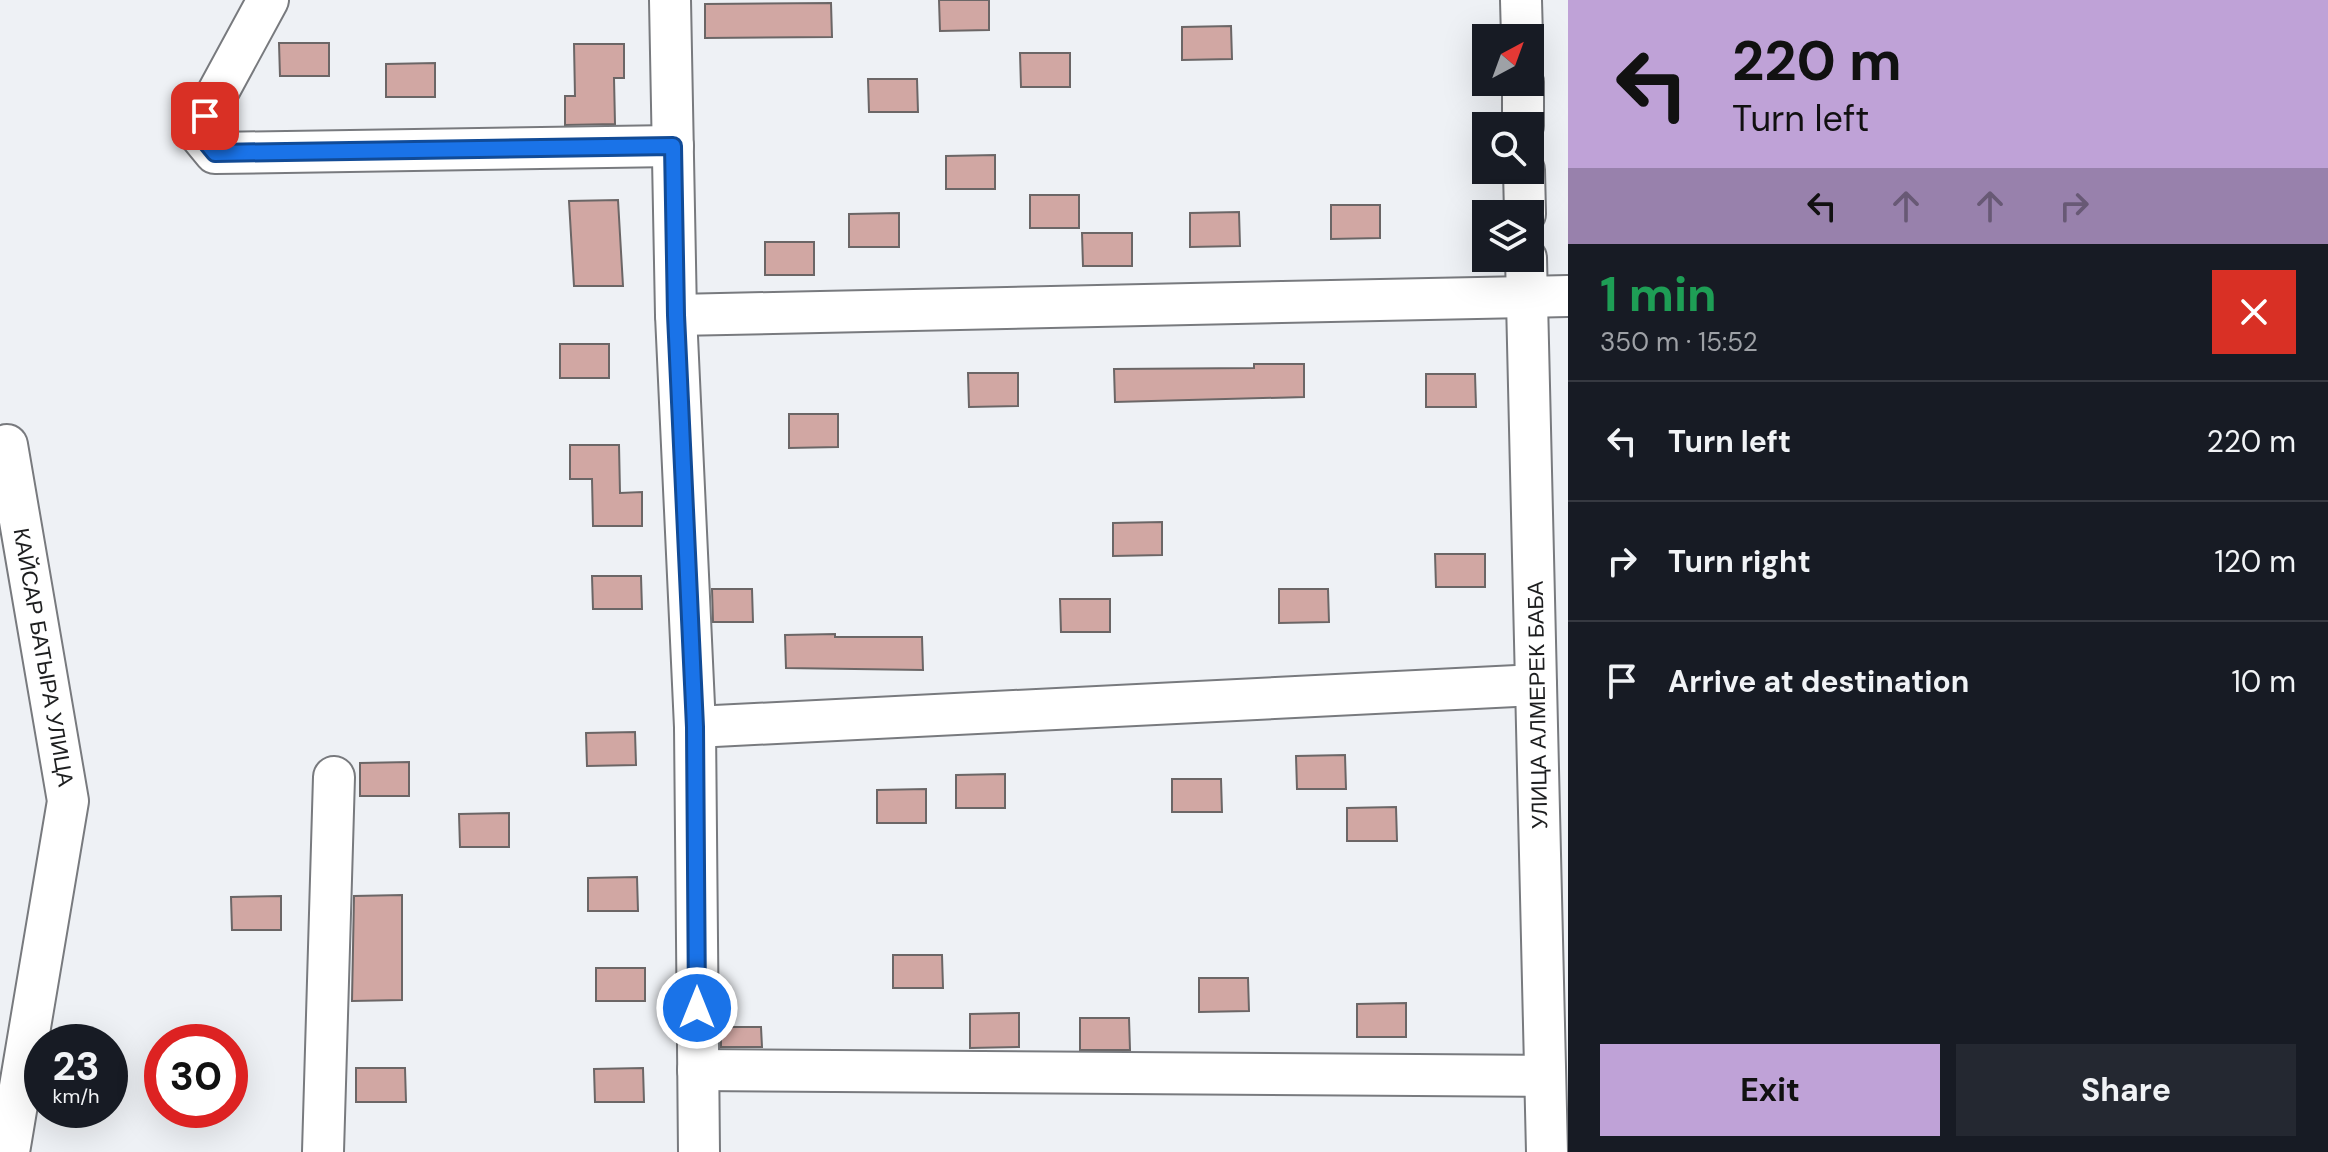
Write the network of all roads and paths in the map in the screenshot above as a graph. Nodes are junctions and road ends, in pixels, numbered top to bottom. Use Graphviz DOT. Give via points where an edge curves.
graph roads {
  1 [pos="268,0"];
  2 [pos="670,0"];
  3 [pos="1521,0"];
  4 [pos="1522,24"];
  5 [pos="673,146"];
  6 [pos="1526,272"];
  7 [pos="1568,296"];
  8 [pos="1526,299"];
  9 [pos="676,315"];
  10 [pos="7,445"];
  11 [pos="1536,685"];
  12 [pos="695,727"];
  13 [pos="334,777"];
  14 [pos="698,1070"];
  15 [pos="1545,1076"];
  16 [pos="9,1152"];
  17 [pos="323,1152"];
  18 [pos="699,1152"];
  19 [pos="1547,1152"];
  1 -- 5 [label="street" via="205,116 201,136 215,153"];
  2 -- 5 [label="street"];
  3 -- 4 [label="street"];
  5 -- 9 [label="street"];
  6 -- 8 [label="street, УЛИЦА АЛМЕРЕК БАБА"];
  7 -- 8 [label="street"];
  8 -- 9 [label="street"];
  8 -- 11 [label="street, УЛИЦА АЛМЕРЕК БАБА"];
  9 -- 12 [label="street"];
  10 -- 16 [label="street, КАЙСАР БАТЫРА УЛИЦА" via="68,801"];
  11 -- 12 [label="street"];
  11 -- 15 [label="street, УЛИЦА АЛМЕРЕК БАБА"];
  12 -- 14 [label="street"];
  13 -- 17 [label="street"];
  14 -- 15 [label="street"];
  14 -- 18 [label="street"];
  15 -- 19 [label="street, УЛИЦА АЛМЕРЕК БАБА"];
}
